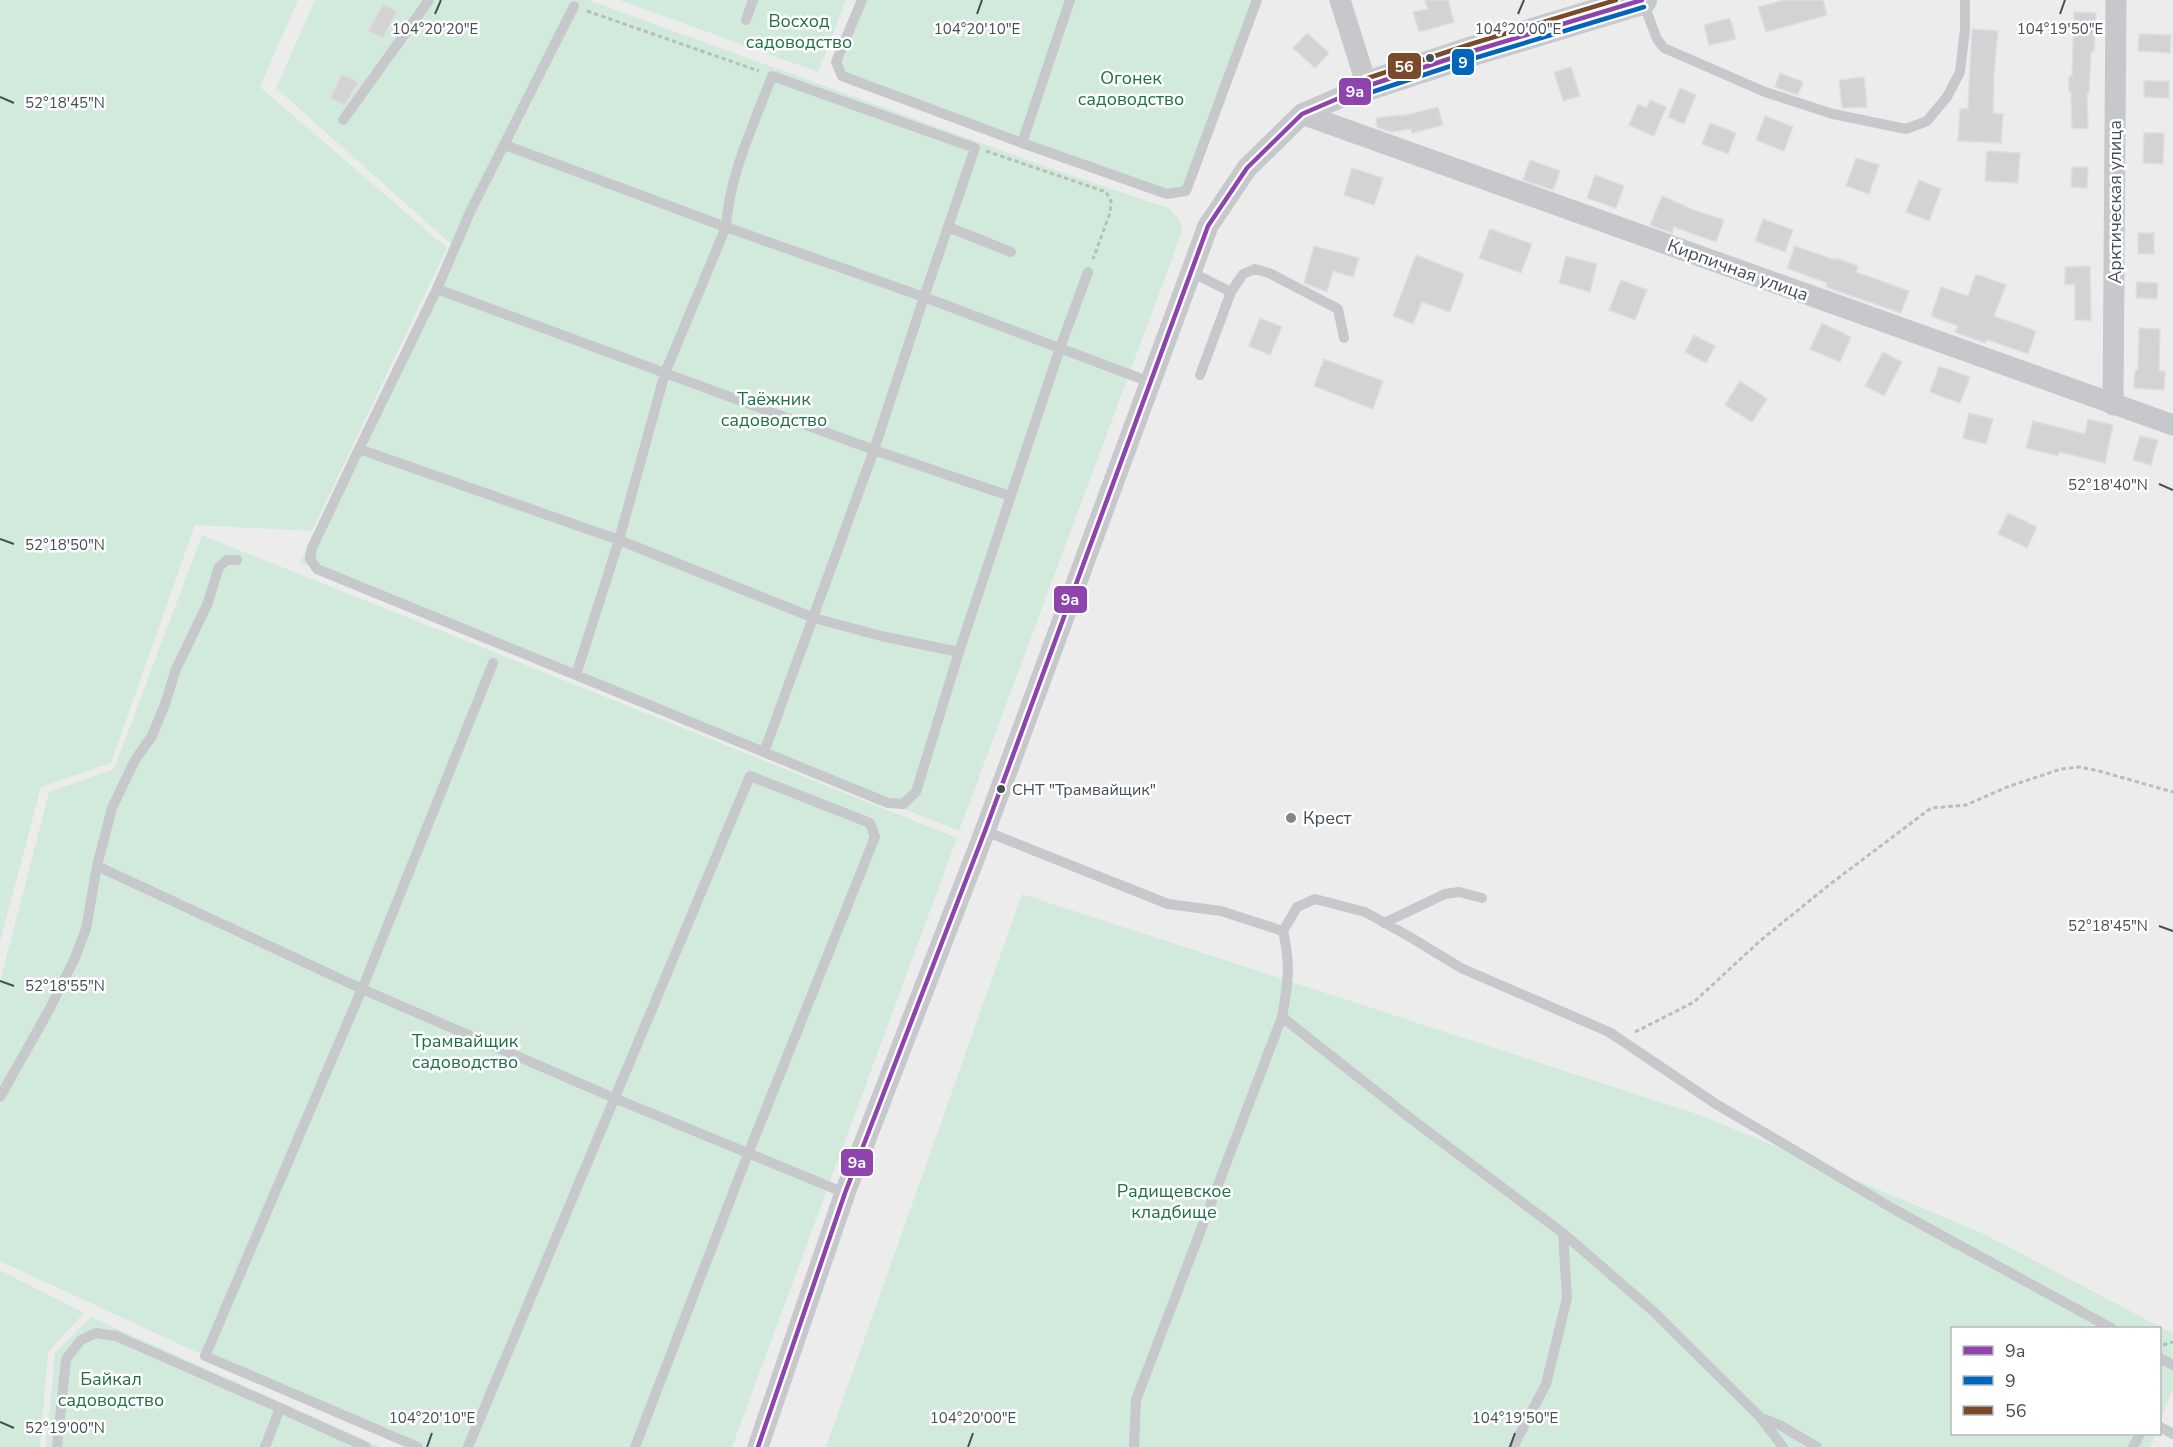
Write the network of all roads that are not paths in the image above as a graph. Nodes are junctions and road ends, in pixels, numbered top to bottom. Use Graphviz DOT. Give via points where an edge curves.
graph roads {
  1 [pos="429,0"];
  2 [pos="753,0"];
  3 [pos="862,0"];
  4 [pos="1070,0"];
  5 [pos="1257,0"];
  6 [pos="1340,0"];
  7 [pos="1642,0"];
  8 [pos="1965,0"];
  9 [pos="2116,0"];
  10 [pos="574,6"];
  11 [pos="746,20"];
  12 [pos="1367,86"];
  13 [pos="1302,114"];
  14 [pos="343,120"];
  15 [pos="1022,143"];
  16 [pos="505,145"];
  17 [pos="726,227"];
  18 [pos="948,227"];
  19 [pos="1011,252"];
  20 [pos="1088,272"];
  21 [pos="1191,272"];
  22 [pos="437,289"];
  23 [pos="1231,292"];
  24 [pos="924,297"];
  25 [pos="1344,339"];
  26 [pos="1060,348"];
  27 [pos="665,373"];
  28 [pos="1200,375"];
  29 [pos="1150,382"];
  30 [pos="2113,405"];
  31 [pos="2173,425"];
  32 [pos="359,449"];
  33 [pos="874,450"];
  34 [pos="1010,496"];
  35 [pos="620,540"];
  36 [pos="237,560"];
  37 [pos="814,618"];
  38 [pos="959,652"];
  39 [pos="493,663"];
  40 [pos="576,675"];
  41 [pos="764,752"];
  42 [pos="985,831"];
  43 [pos="97,866"];
  44 [pos="1482,898"];
  45 [pos="1384,924"];
  46 [pos="1283,931"];
  47 [pos="362,989"];
  48 [pos="1282,1017"];
  49 [pos="0,1097"];
  50 [pos="614,1098"];
  51 [pos="748,1154"];
  52 [pos="845,1193"];
  53 [pos="1563,1233"];
  54 [pos="2108,1327"];
  55 [pos="280,1408"];
  56 [pos="1760,1417"];
  57 [pos="57,1447"];
  58 [pos="265,1447"];
  59 [pos="366,1447"];
  60 [pos="418,1447"];
  61 [pos="468,1447"];
  62 [pos="635,1447"];
  63 [pos="758,1447"];
  64 [pos="1134,1447"];
  65 [pos="1513,1447"];
  66 [pos="1783,1447"];
  67 [pos="1817,1447"];
  1 -- 14 [label="lane"];
  2 -- 11 [label="lane"];
  3 -- 15 [label="lane" via="836,62 842,76"];
  4 -- 15 [label="lane"];
  5 -- 15 [label="lane" via="1186,191 1167,194"];
  6 -- 12 [label="street"];
  7 -- 8 [label="lane" via="1664,48 1765,92 1833,114 1906,129 1926,121 1947,97 1960,72"];
  7 -- 12 [label="street"];
  9 -- 30 [label="street, Арктическая улица"];
  10 -- 16 [label="lane"];
  12 -- 13 [label="street"];
  13 -- 21 [label="street" via="1247,168 1208,226"];
  13 -- 30 [label="street, Кирпичная улица"];
  16 -- 17 [label="lane"];
  16 -- 22 [label="lane" via="470,212"];
  17 -- 18 [label="lane" via="738,167 772,76 975,148"];
  17 -- 24 [label="lane"];
  17 -- 27 [label="lane"];
  18 -- 19 [label="lane"];
  18 -- 24 [label="lane"];
  20 -- 26 [label="lane"];
  21 -- 23 [label="lane"];
  21 -- 29 [label="street"];
  22 -- 27 [label="lane"];
  22 -- 32 [label="lane"];
  23 -- 25 [label="lane" via="1243,274 1255,269 1269,273 1338,309"];
  23 -- 28 [label="lane"];
  24 -- 26 [label="lane"];
  24 -- 33 [label="lane"];
  26 -- 29 [label="lane"];
  26 -- 34 [label="lane"];
  27 -- 33 [label="lane"];
  27 -- 35 [label="lane"];
  29 -- 42 [label="street"];
  30 -- 31 [label="street, Кирпичная улица"];
  32 -- 35 [label="lane"];
  32 -- 40 [label="lane" via="312,548 310,559 317,569"];
  33 -- 34 [label="lane"];
  33 -- 37 [label="lane"];
  34 -- 38 [label="lane"];
  35 -- 37 [label="lane"];
  35 -- 40 [label="lane"];
  36 -- 43 [label="lane" via="227,560 219,567 207,605 176,669 159,722 112,808"];
  37 -- 38 [label="lane"];
  37 -- 41 [label="lane"];
  38 -- 41 [label="lane" via="916,792 903,804 888,803"];
  39 -- 47 [label="lane"];
  40 -- 41 [label="lane"];
  42 -- 46 [label="lane" via="1168,904 1221,911"];
  42 -- 52 [label="street"];
  43 -- 47 [label="lane"];
  43 -- 49 [label="lane" via="86,928 75,958"];
  44 -- 45 [label="lane" via="1460,892 1445,894"];
  45 -- 46 [label="lane" via="1365,912 1315,899 1297,907"];
  45 -- 54 [label="lane" via="1461,968 1609,1032 1716,1104 1897,1211"];
  46 -- 48 [label="lane" via="1289,974"];
  47 -- 50 [label="lane"];
  47 -- 60 [label="lane" via="204,1356"];
  48 -- 53 [label="lane"];
  48 -- 64 [label="lane" via="1136,1400"];
  50 -- 51 [label="lane"];
  50 -- 51 [label="lane" via="750,776 870,823 875,837"];
  50 -- 61 [label="lane"];
  51 -- 52 [label="lane"];
  51 -- 62 [label="lane"];
  52 -- 63 [label="street"];
  53 -- 56 [label="lane" via="1654,1312"];
  53 -- 65 [label="lane" via="1567,1298 1546,1384"];
  55 -- 57 [label="lane" via="116,1336 96,1334 81,1340 66,1359"];
  55 -- 58 [label="lane"];
  55 -- 59 [label="lane"];
  56 -- 66 [label="lane"];
  56 -- 67 [label="lane"];
}
